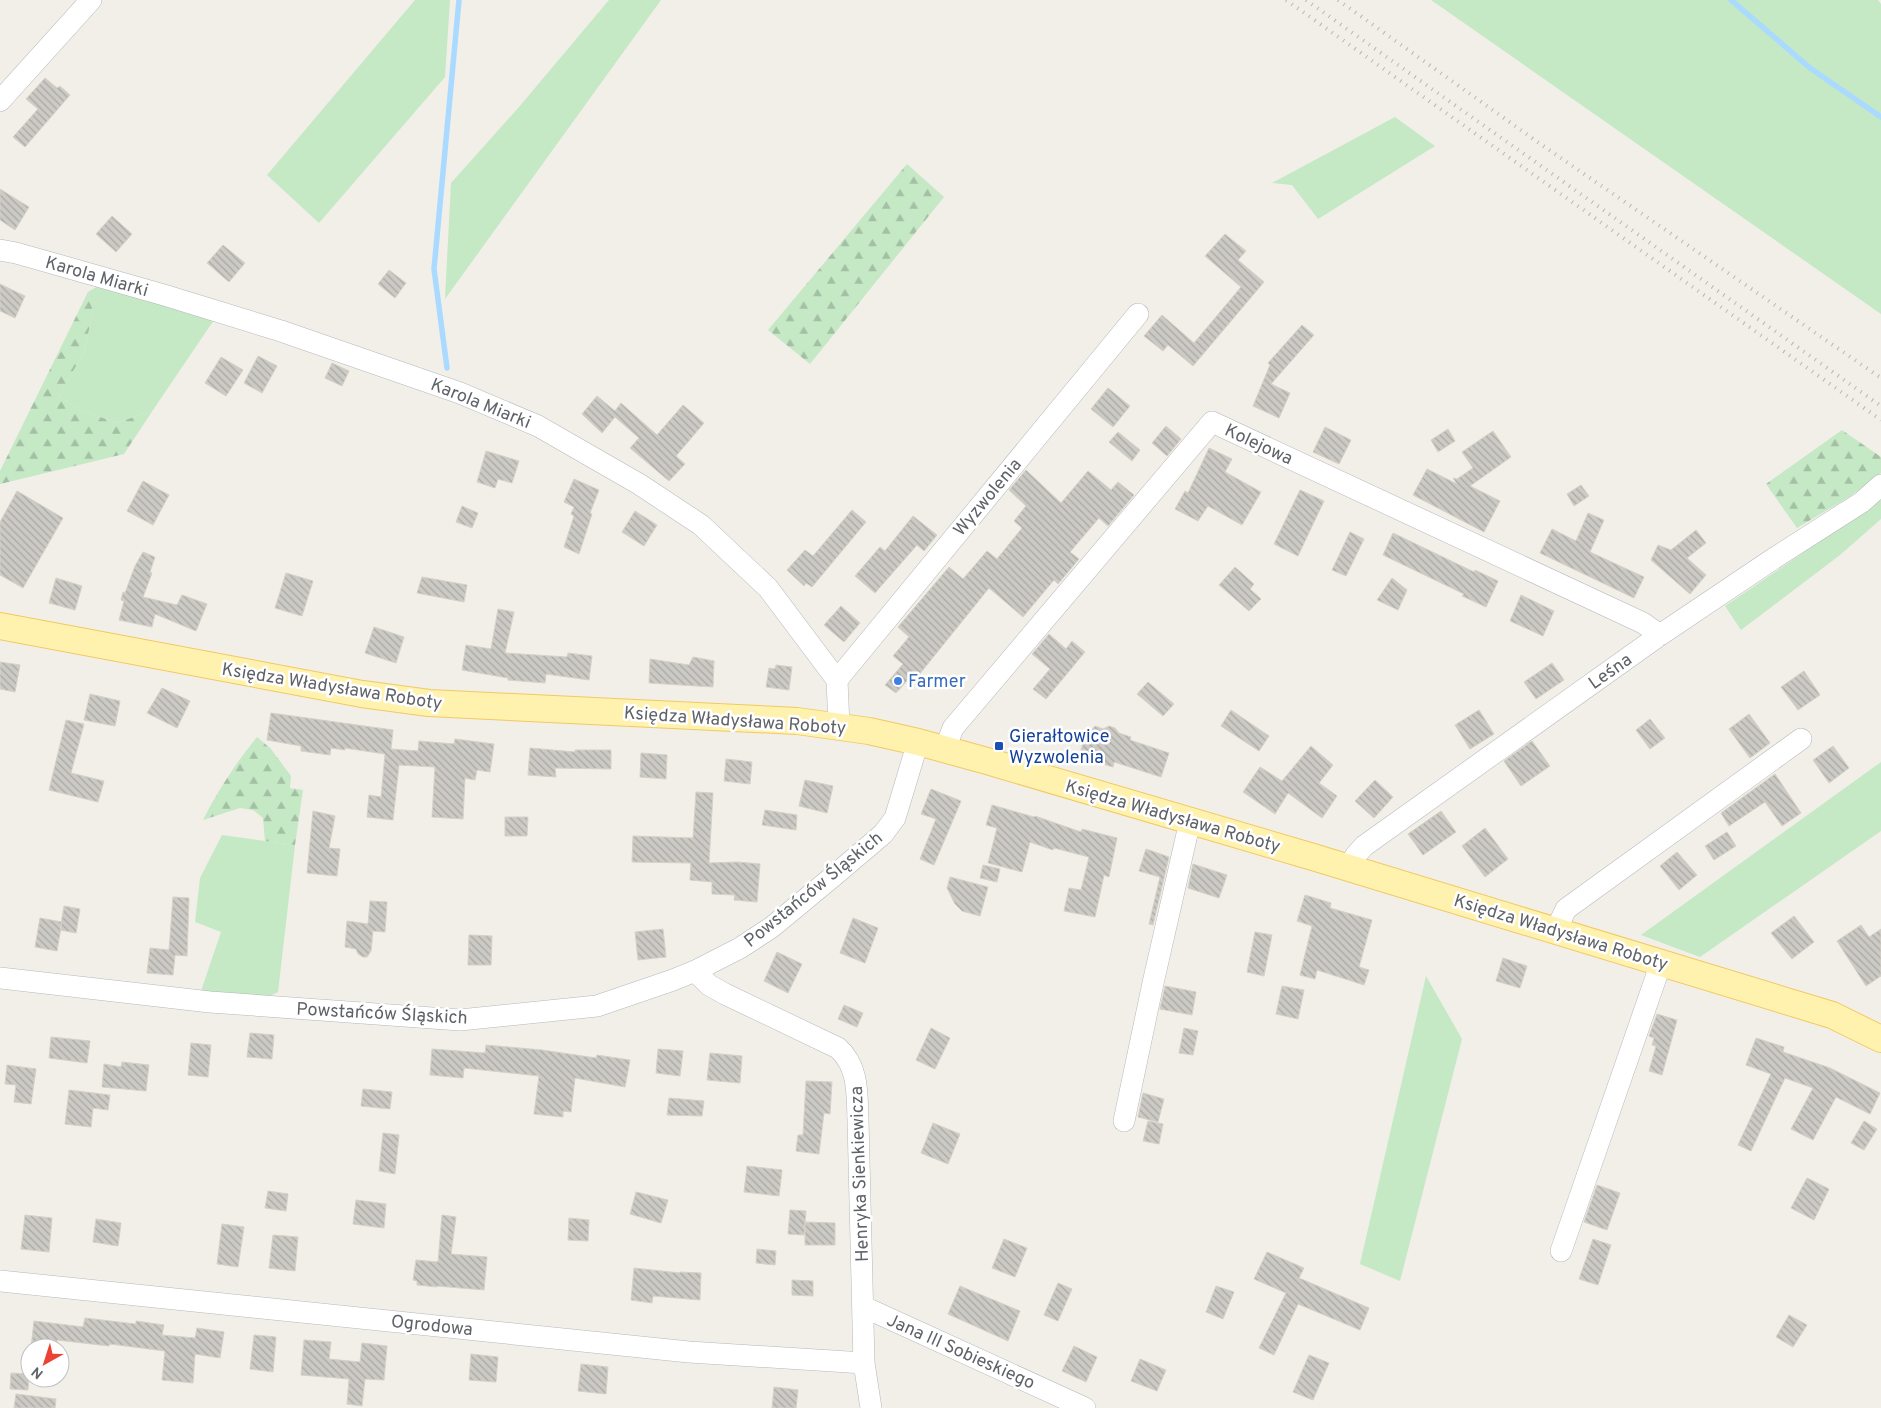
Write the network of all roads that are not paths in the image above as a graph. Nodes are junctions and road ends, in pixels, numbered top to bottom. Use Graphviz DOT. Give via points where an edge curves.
graph roads {
  1 [pos="91,0"];
  2 [pos="0,101"];
  3 [pos="0,250"];
  4 [pos="1138,314"];
  5 [pos="1881,485"];
  6 [pos="0,626"];
  7 [pos="1660,634"];
  8 [pos="837,680"];
  9 [pos="839,726"];
  10 [pos="1801,739"];
  11 [pos="918,742"];
  12 [pos="945,749"];
  13 [pos="1190,821"];
  14 [pos="1348,868"];
  15 [pos="1556,930"];
  16 [pos="1661,963"];
  17 [pos="695,971"];
  18 [pos="0,978"];
  19 [pos="1881,1038"];
  20 [pos="1124,1121"];
  21 [pos="1561,1250"];
  22 [pos="0,1281"];
  23 [pos="864,1307"];
  24 [pos="864,1363"];
  25 [pos="870,1408"];
  26 [pos="1085,1408"];
  1 -- 2 [label="street"];
  3 -- 8 [label="street, Karola Miarki" via="156,292 281,331 460,393 538,426 639,484 701,525 768,588"];
  4 -- 8 [label="street, Wyzwolenia"];
  5 -- 7 [label="street, Leśna" via="1862,502"];
  6 -- 9 [label="main road, Księdza Władysława Roboty" via="412,701"];
  7 -- 12 [label="street, Kolejowa" via="1643,623 1212,422 953,728"];
  7 -- 14 [label="street, Leśna" via="1364,846"];
  8 -- 9 [label="street"];
  9 -- 11 [label="main road, Księdza Władysława Roboty"];
  10 -- 15 [label="street" via="1566,909"];
  11 -- 12 [label="main road, Księdza Władysława Roboty"];
  11 -- 17 [label="street, Powstańców Śląskich" via="895,818 883,834 772,927"];
  12 -- 13 [label="main road, Księdza Władysława Roboty"];
  13 -- 14 [label="main road, Księdza Władysława Roboty"];
  13 -- 20 [label="street"];
  14 -- 15 [label="main road, Księdza Władysława Roboty"];
  15 -- 16 [label="main road, Księdza Władysława Roboty"];
  16 -- 19 [label="main road, Księdza Władysława Roboty" via="1832,1015"];
  16 -- 21 [label="street"];
  17 -- 18 [label="street, Powstańców Śląskich" via="597,1006 460,1020 210,1002"];
  17 -- 23 [label="street, Henryka Sienkiewicza" via="725,994 828,1042 849,1061 857,1086"];
  22 -- 24 [label="street, Ogrodowa" via="689,1352"];
  23 -- 24 [label="street, Henryka Sienkiewicza"];
  23 -- 26 [label="street, Jana III Sobieskiego"];
  24 -- 25 [label="street, Henryka Sienkiewicza"];
}
